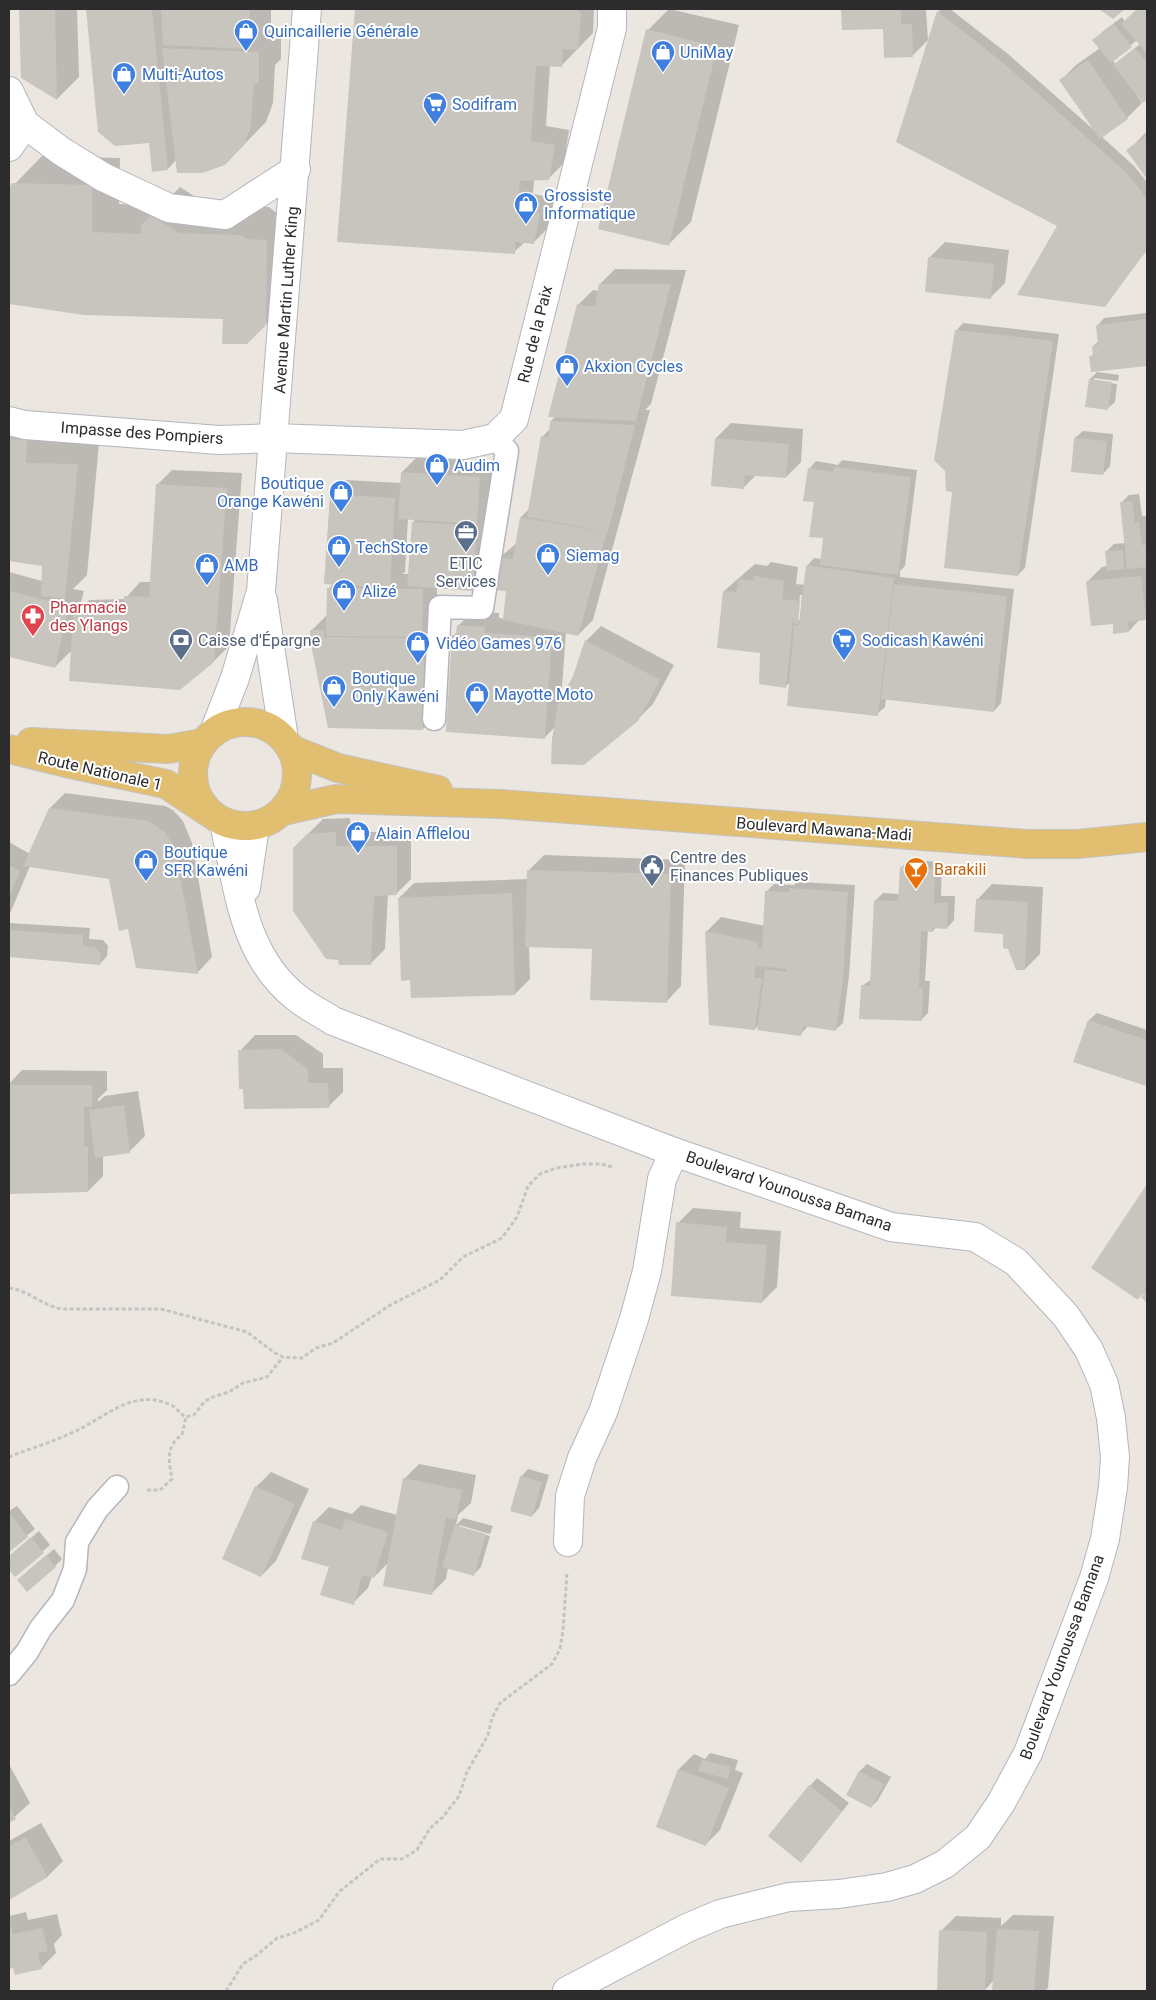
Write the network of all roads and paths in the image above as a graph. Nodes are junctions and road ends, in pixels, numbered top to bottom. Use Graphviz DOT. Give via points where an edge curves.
graph roads {
  1 [pos="307,9"];
  2 [pos="612,9"];
  3 [pos="9,90"];
  4 [pos="25,124"];
  5 [pos="9,147"];
  6 [pos="296,168"];
  7 [pos="9,421"];
  8 [pos="275,438"];
  9 [pos="495,438"];
  10 [pos="262,591"];
  11 [pos="434,719"];
  12 [pos="209,737"];
  13 [pos="9,740"];
  14 [pos="288,744"];
  15 [pos="9,749"];
  16 [pos="501,804"];
  17 [pos="283,811"];
  18 [pos="219,819"];
  19 [pos="255,826"];
  20 [pos="1147,838"];
  21 [pos="242,914"];
  22 [pos="674,1152"];
  23 [pos="662,1179"];
  24 [pos="9,1288"];
  25 [pos="283,1356"];
  26 [pos="186,1417"];
  27 [pos="9,1457"];
  28 [pos="117,1487"];
  29 [pos="568,1542"];
  30 [pos="9,1674"];
  31 [pos="226,1991"];
  32 [pos="567,1991"];
  1 -- 6 [label="street, Avenue Martin Luther King"];
  2 -- 9 [label="street, Rue de la Paix" via="612,28 514,419"];
  3 -- 4 [label="street"];
  4 -- 5 [label="street"];
  4 -- 6 [label="street" via="103,177 169,208 225,214"];
  6 -- 8 [label="street, Avenue Martin Luther King"];
  7 -- 8 [label="street, Impasse des Pompiers" via="25,425 219,440"];
  8 -- 9 [label="street" via="463,445"];
  8 -- 10 [label="street, Avenue Martin Luther King"];
  9 -- 11 [label="lane" via="507,451 482,608 440,607"];
  10 -- 12 [label="street, Avenue Martin Luther King" via="235,678"];
  10 -- 14 [label="street, Avenue Martin Luther King"];
  12 -- 13 [label="main road, Route Nationale 1" via="168,748"];
  12 -- 14 [label="main road" via="238,722 272,729"];
  12 -- 18 [label="main road" via="194,762 194,782 204,806"];
  14 -- 16 [label="main road, Boulevard Mawana-Madi" via="338,768"];
  14 -- 17 [label="main road" via="298,765 298,782"];
  15 -- 18 [label="main road, Route Nationale 1" via="166,784"];
  16 -- 17 [label="main road, Boulevard Mawana-Madi" via="336,799"];
  16 -- 20 [label="main road, Boulevard Mawana-Madi" via="1027,844 1078,844"];
  17 -- 19 [label="main road" via="271,821"];
  18 -- 19 [label="main road" via="240,826"];
  18 -- 21 [label="street, Boulevard Younoussa Bamana"];
  19 -- 21 [label="street"];
  21 -- 22 [label="street, Boulevard Younoussa Bamana" via="270,970 297,998 333,1021"];
  22 -- 23 [label="street"];
  22 -- 32 [label="street, Boulevard Younoussa Bamana" via="891,1227 975,1237 1016,1262 1066,1316 1093,1359 1104,1384 1115,1457 1113,1487 1105,1539 1094,1578 1028,1753 1001,1804 978,1837 945,1864 915,1879 888,1887 839,1894 789,1897 720,1914"];
  23 -- 25 [label="path" via="601,1164 556,1168 540,1174 528,1186 517,1217 502,1238 463,1257 440,1280 392,1304 333,1344 316,1348 302,1358"];
  23 -- 29 [label="street" via="647,1271 634,1319 570,1496"];
  24 -- 25 [label="path" via="62,1309 161,1309 188,1314 247,1332"];
  25 -- 26 [label="path" via="267,1377 242,1383 213,1397 205,1401 194,1415"];
  26 -- 27 [label="path" via="165,1403 130,1401 77,1430"];
  26 -- 28 [label="path" via="182,1436 175,1440 168,1455 172,1479 160,1490"];
  28 -- 30 [label="lane" via="97,1509 77,1542 75,1569 62,1600"];
  29 -- 31 [label="path" via="566,1613 557,1656 545,1670 500,1703 454,1804 430,1828 417,1850 402,1859 380,1860 339,1892 319,1920 277,1938 242,1964"];
}
